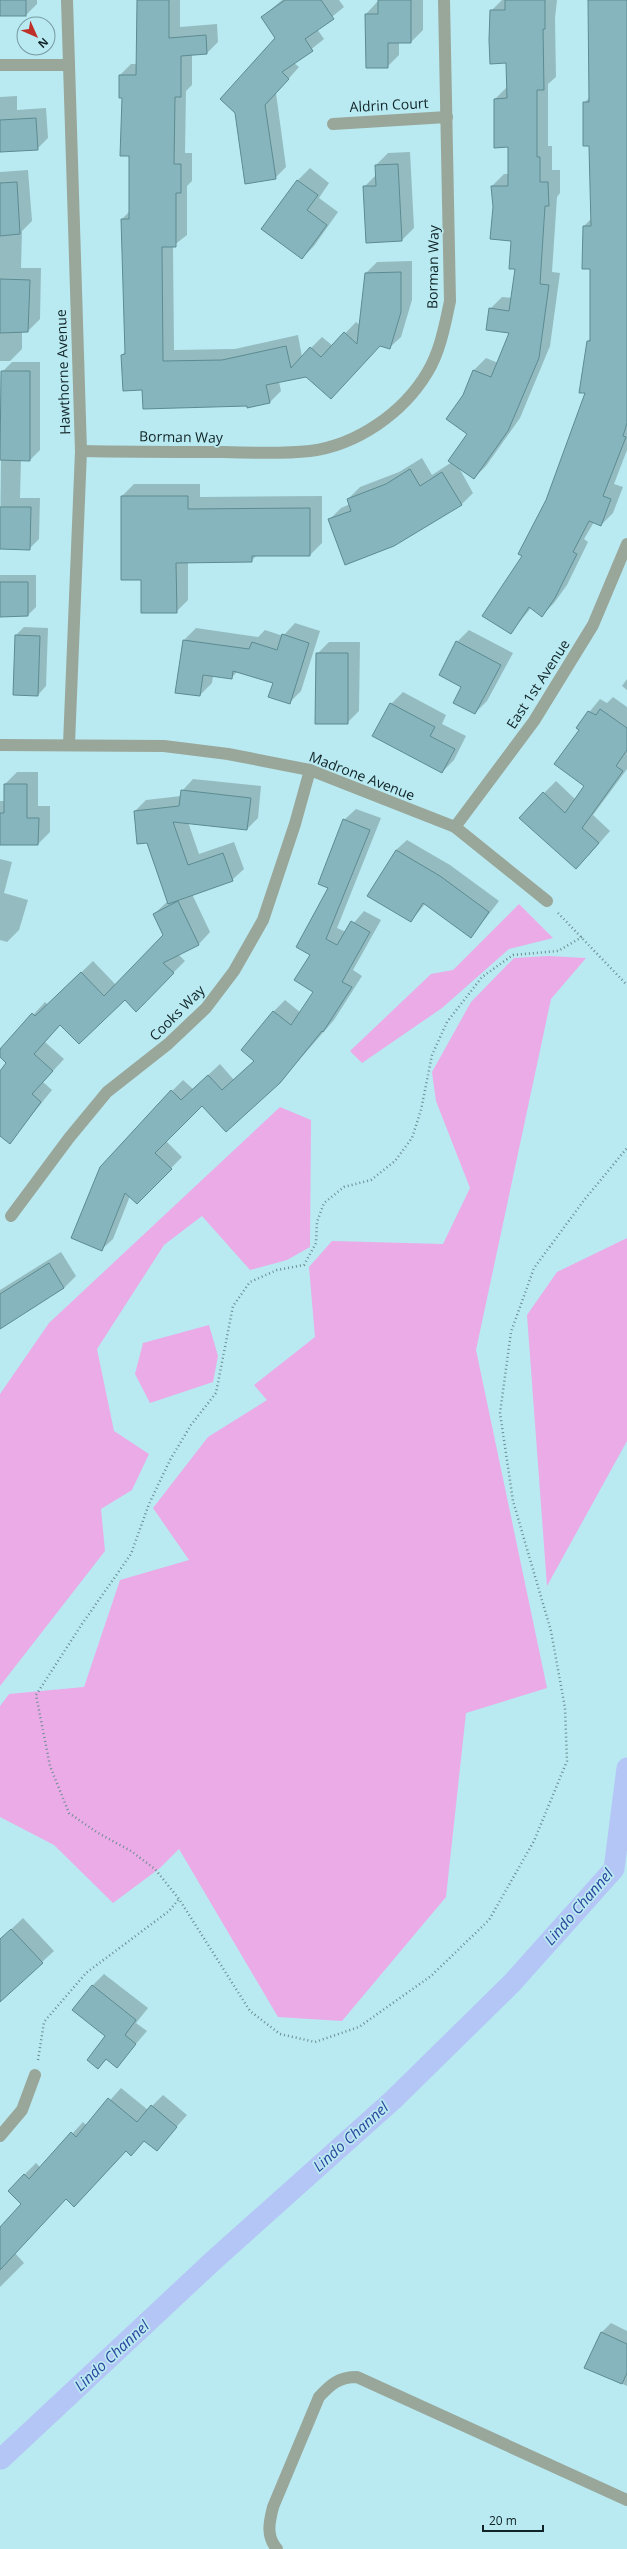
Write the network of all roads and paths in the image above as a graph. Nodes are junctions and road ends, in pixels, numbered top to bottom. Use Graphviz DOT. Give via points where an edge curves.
graph roads {
  1 [pos="67,0"];
  2 [pos="444,0"];
  3 [pos="0,65"];
  4 [pos="69,65"];
  5 [pos="447,117"];
  6 [pos="333,124"];
  7 [pos="81,451"];
  8 [pos="627,544"];
  9 [pos="69,744"];
  10 [pos="0,745"];
  11 [pos="310,770"];
  12 [pos="455,827"];
  13 [pos="547,901"];
  14 [pos="582,937"];
  15 [pos="627,985"];
  16 [pos="627,1148"];
  17 [pos="11,1216"];
  18 [pos="179,1899"];
  19 [pos="35,2075"];
  20 [pos="0,2136"];
  21 [pos="627,2500"];
  22 [pos="277,2549"];
  1 -- 4 [label="street, Hawthorne Avenue"];
  2 -- 5 [label="street, Borman Way"];
  3 -- 4 [label="street"];
  4 -- 7 [label="street, Hawthorne Avenue"];
  5 -- 6 [label="street, Aldrin Court"];
  5 -- 7 [label="street, Borman Way" via="450,301 443,332 428,372 408,399 379,424 348,441 311,451"];
  7 -- 9 [label="street, Hawthorne Avenue"];
  8 -- 12 [label="street, East 1st Avenue" via="593,625 534,721"];
  9 -- 10 [label="street, Madrone Avenue"];
  9 -- 11 [label="street, Madrone Avenue" via="164,746 228,754"];
  11 -- 12 [label="street, Madrone Avenue"];
  11 -- 17 [label="street, Cooks Way" via="263,920 234,971 206,1008 174,1039 107,1092"];
  12 -- 13 [label="street, Madrone Avenue"];
  13 -- 14 [label="path"];
  14 -- 15 [label="path"];
  14 -- 18 [label="path" via="558,950 512,955 482,977 447,1022 432,1055 421,1110 412,1138 395,1161 371,1180 344,1187 324,1203 317,1222 316,1243 304,1265 277,1270 250,1282 233,1306 216,1393 191,1425 170,1460 148,1504 132,1554 36,1695 50,1766 69,1813 155,1869"];
  16 -- 18 [label="path" via="534,1268 511,1332 500,1413 514,1501 551,1631 565,1708 567,1761 534,1841 489,1920 431,1976 359,2027 315,2042 280,2034 250,2011"];
  18 -- 19 [label="path" via="169,1911 86,1973 44,2022"];
  19 -- 20 [label="street" via="22,2110"];
  21 -- 22 [label="street" via="357,2377 344,2377 331,2384 319,2397 273,2507 268,2525 271,2542"];
}
